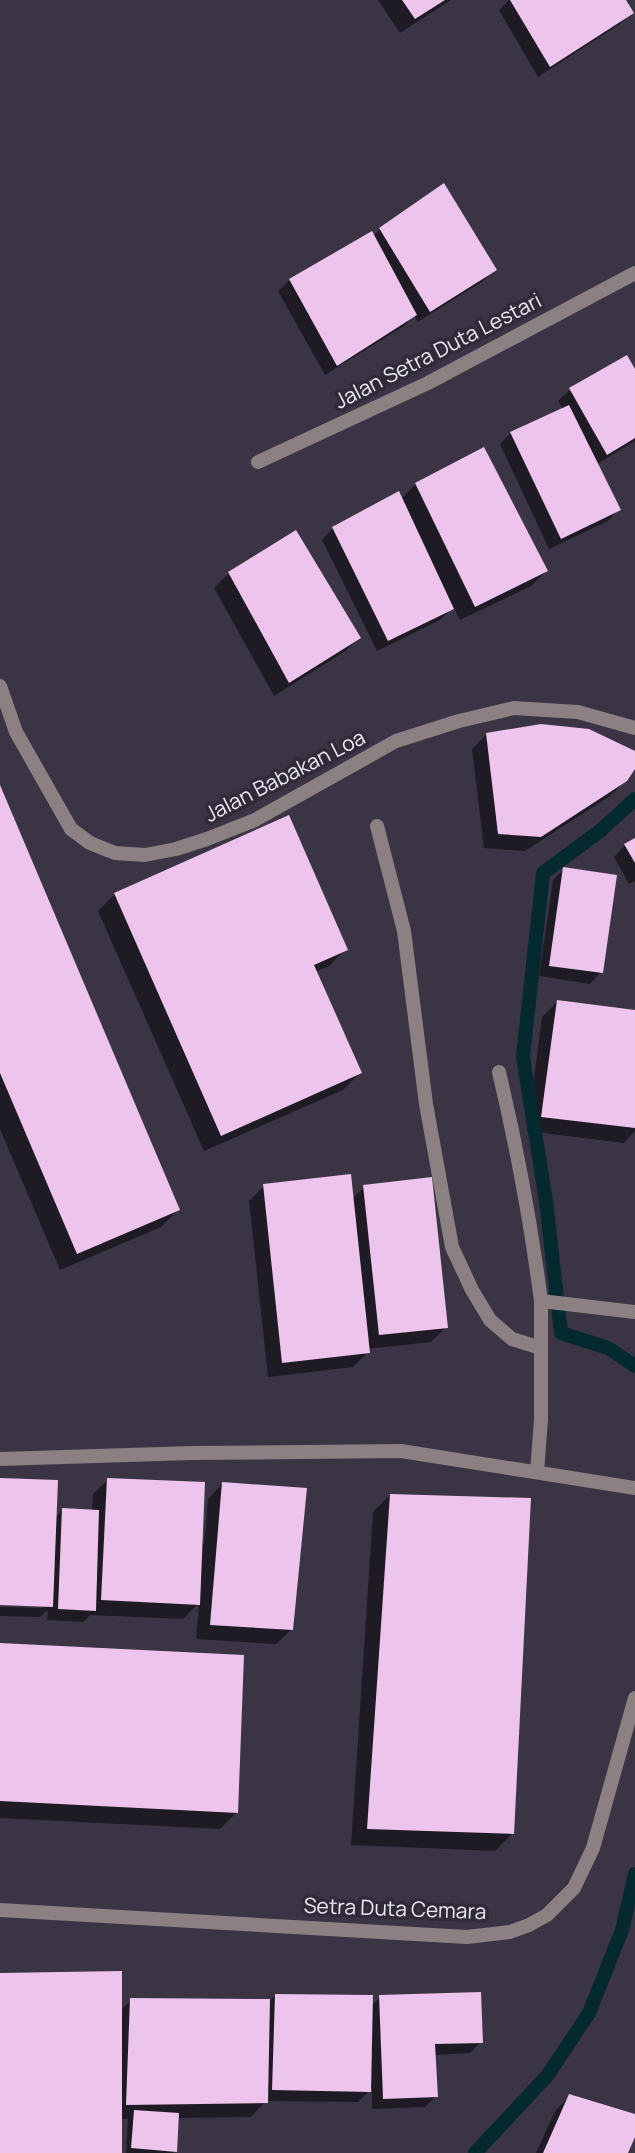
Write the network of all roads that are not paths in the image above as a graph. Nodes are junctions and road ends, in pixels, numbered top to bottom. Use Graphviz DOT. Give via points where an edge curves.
graph roads {
  1 [pos="635,273"];
  2 [pos="258,462"];
  3 [pos="0,686"];
  4 [pos="635,728"];
  5 [pos="377,826"];
  6 [pos="499,1072"];
  7 [pos="541,1301"];
  8 [pos="635,1312"];
  9 [pos="541,1348"];
  10 [pos="0,1459"];
  11 [pos="537,1472"];
  12 [pos="635,1488"];
  13 [pos="635,1698"];
  14 [pos="0,1910"];
  1 -- 2 [label="street, Jalan Setra Duta Lestari" via="428,383"];
  3 -- 4 [label="street, Jalan Babakan Loa" via="16,732 71,829 90,844 115,853 145,855 208,839 255,820 396,741 481,716 514,708 578,712"];
  5 -- 9 [label="street" via="404,931 426,1104 452,1247 490,1320 512,1339"];
  6 -- 7 [label="street"];
  7 -- 8 [label="street"];
  7 -- 9 [label="street"];
  9 -- 11 [label="street"];
  10 -- 11 [label="street" via="401,1451"];
  11 -- 12 [label="street"];
  13 -- 14 [label="street, Setra Duta Cemara" via="593,1848 574,1888 547,1915 510,1932 467,1937"];
}
